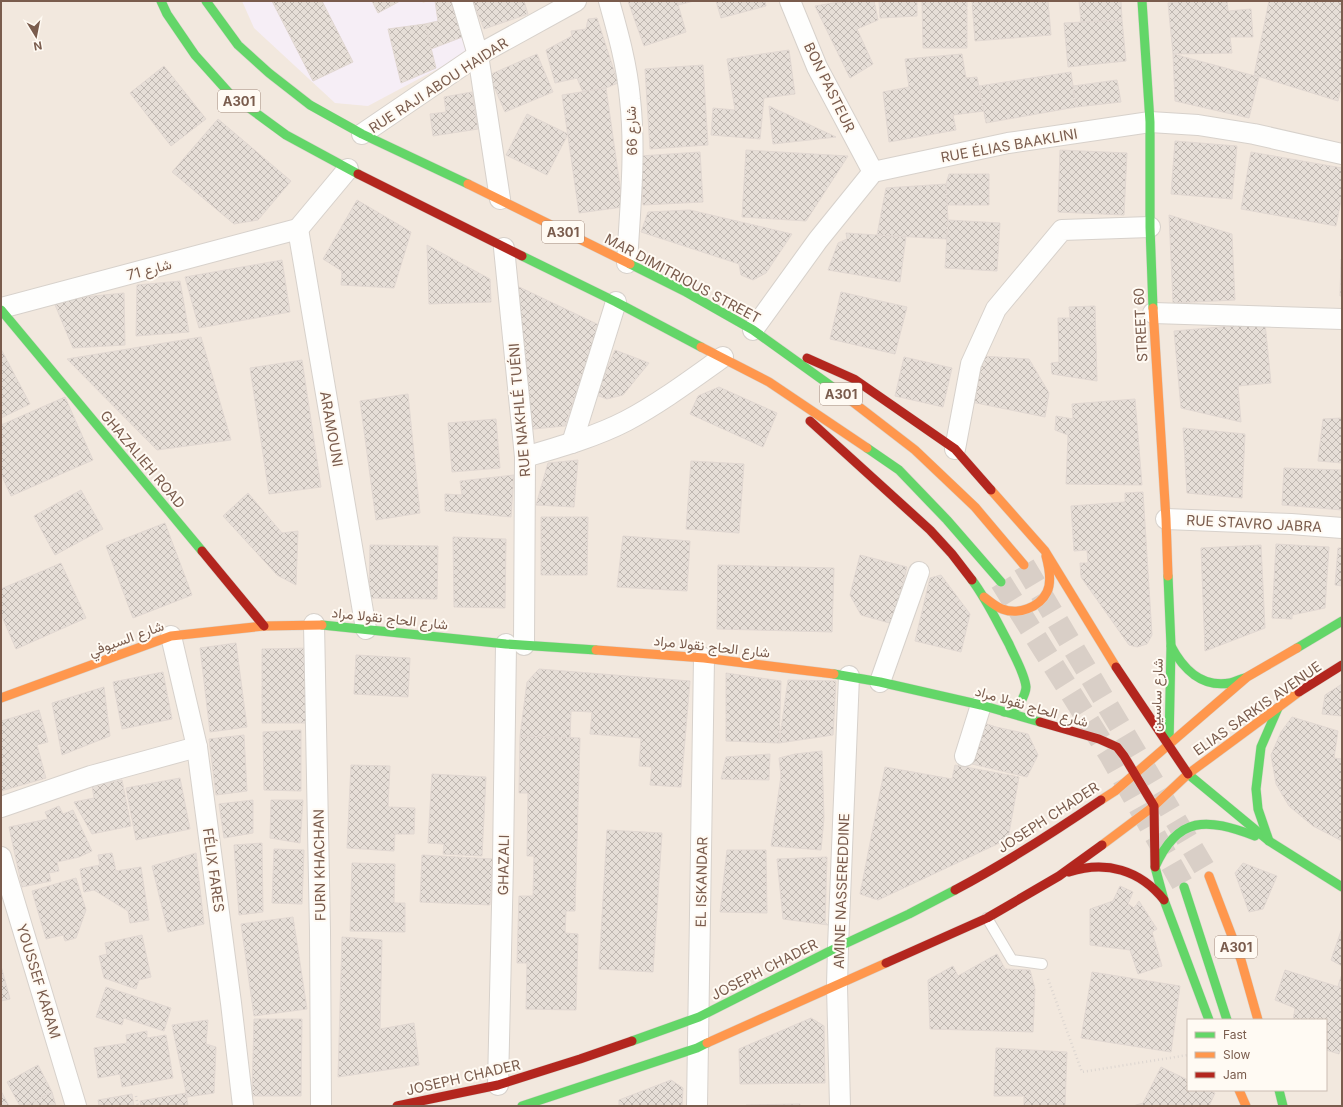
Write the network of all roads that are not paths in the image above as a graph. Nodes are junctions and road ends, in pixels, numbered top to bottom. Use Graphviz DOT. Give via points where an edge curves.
graph roads {
  1 [pos="160,1"];
  2 [pos="206,1"];
  3 [pos="462,1"];
  4 [pos="576,1"];
  5 [pos="609,1"];
  6 [pos="790,1"];
  7 [pos="1142,1"];
  8 [pos="478,55"];
  9 [pos="1150,122"];
  10 [pos="362,134"];
  11 [pos="1342,154"];
  12 [pos="348,169"];
  13 [pos="873,172"];
  14 [pos="500,199"];
  15 [pos="1150,228"];
  16 [pos="298,230"];
  17 [pos="504,248"];
  18 [pos="627,263"];
  19 [pos="616,302"];
  20 [pos="1,309"];
  21 [pos="1153,312"];
  22 [pos="1342,319"];
  23 [pos="753,330"];
  24 [pos="772,344"];
  25 [pos="723,357"];
  26 [pos="769,382"];
  27 [pos="572,443"];
  28 [pos="955,449"];
  29 [pos="525,457"];
  30 [pos="1166,519"];
  31 [pos="1342,528"];
  32 [pos="1045,551"];
  33 [pos="1024,565"];
  34 [pos="919,572"];
  35 [pos="1001,582"];
  36 [pos="984,597"];
  37 [pos="1342,621"];
  38 [pos="314,624"];
  39 [pos="264,626"];
  40 [pos="366,629"];
  41 [pos="171,636"];
  42 [pos="515,645"];
  43 [pos="1171,646"];
  44 [pos="704,658"];
  45 [pos="1342,665"];
  46 [pos="849,676"];
  47 [pos="1247,677"];
  48 [pos="880,682"];
  49 [pos="1,698"];
  50 [pos="981,706"];
  51 [pos="1279,706"];
  52 [pos="1004,712"];
  53 [pos="1169,744"];
  54 [pos="197,747"];
  55 [pos="965,756"];
  56 [pos="1135,773"];
  57 [pos="1188,774"];
  58 [pos="1154,806"];
  59 [pos="1,807"];
  60 [pos="1269,841"];
  61 [pos="1,857"];
  62 [pos="1155,867"];
  63 [pos="1058,876"];
  64 [pos="1209,876"];
  65 [pos="1184,887"];
  66 [pos="1342,887"];
  67 [pos="1164,900"];
  68 [pos="987,918"];
  69 [pos="838,947"];
  70 [pos="1042,964"];
  71 [pos="838,986"];
  72 [pos="699,1017"];
  73 [pos="1209,1019"];
  74 [pos="1227,1019"];
  75 [pos="1258,1019"];
  76 [pos="697,1048"];
  77 [pos="498,1085"];
  78 [pos="1239,1091"];
  79 [pos="1248,1091"];
  80 [pos="1279,1091"];
  81 [pos="76,1106"];
  82 [pos="243,1106"];
  83 [pos="321,1106"];
  84 [pos="397,1106"];
  85 [pos="522,1106"];
  86 [pos="697,1106"];
  87 [pos="840,1106"];
  88 [pos="1246,1106"];
  89 [pos="1253,1106"];
  90 [pos="1283,1106"];
  1 -- 12 [label="main road, A301" via="195,55 230,94 286,135"];
  2 -- 10 [label="main road, A301" via="238,44 269,73 310,104"];
  3 -- 8 [label="street"];
  4 -- 8 [label="street, RUE RAJI ABOU HAIDAR"];
  5 -- 18 [label="street, شارع 66" via="622,48 630,99 633,158"];
  6 -- 13 [label="street, BON PASTEUR" via="817,67"];
  7 -- 9 [label="main road, STREET 60"];
  8 -- 10 [label="street, RUE RAJI ABOU HAIDAR"];
  8 -- 14 [label="street"];
  9 -- 11 [label="street, RUE ÉLIAS BAAKLINI" via="1198,125 1254,134"];
  9 -- 13 [label="street, RUE ÉLIAS BAAKLINI" via="1008,143"];
  9 -- 15 [label="main road, STREET 60"];
  10 -- 14 [label="main road, MAR DIMITRIOUS STREET / A301"];
  12 -- 16 [label="street"];
  12 -- 17 [label="main road, A301"];
  13 -- 23 [label="street" via="818,240"];
  14 -- 18 [label="main road, MAR DIMITRIOUS STREET / A301"];
  15 -- 21 [label="main road, STREET 60"];
  15 -- 28 [label="street" via="1062,230 996,309 971,364"];
  16 -- 20 [label="street, شارع 71"];
  16 -- 40 [label="street, ARAMOUNI"];
  17 -- 19 [label="main road, A301"];
  17 -- 29 [label="street, RUE NAKHLÉ TUÉNI"];
  18 -- 23 [label="main road, MAR DIMITRIOUS STREET / A301" via="686,292"];
  19 -- 25 [label="main road, A301"];
  19 -- 27 [label="street"];
  20 -- 39 [label="main road, GHAZALIEH ROAD"];
  21 -- 22 [label="street"];
  21 -- 30 [label="main road, STREET 60"];
  23 -- 24 [label="main road, MAR DIMITRIOUS STREET / A301"];
  24 -- 28 [label="main road" via="854,379"];
  24 -- 33 [label="main road, MAR DIMITRIOUS STREET / A301" via="915,450 975,507"];
  25 -- 26 [label="main road, A301"];
  25 -- 27 [label="street" via="626,421"];
  26 -- 35 [label="main road, A301" via="899,470"];
  26 -- 36 [label="main road" via="930,530 952,554"];
  27 -- 29 [label="street"];
  28 -- 32 [label="main road"];
  29 -- 42 [label="street, RUE NAKHLÉ TUÉNI"];
  30 -- 31 [label="street, RUE STAVRO JABRA"];
  30 -- 43 [label="main road, STREET 60"];
  32 -- 36 [label="main road" via="1050,573 1047,592 1035,606 1017,612 1001,609"];
  32 -- 53 [label="main road" via="1109,657"];
  34 -- 48 [label="street"];
  36 -- 52 [label="main road" via="1016,659 1026,688 1018,708"];
  37 -- 47 [label="main road, ELIAS SARKIS AVENUE"];
  38 -- 39 [label="main road, شارع الحاج نقولا مراد"];
  38 -- 40 [label="main road, شارع الحاج نقولا مراد"];
  38 -- 83 [label="street, FURN KHACHAN"];
  39 -- 41 [label="main road, شارع السيوفي"];
  40 -- 42 [label="main road, شارع الحاج نقولا مراد"];
  41 -- 49 [label="main road, شارع السيوفي"];
  41 -- 54 [label="street, FÉLIX FARES"];
  42 -- 44 [label="main road, شارع الحاج نقولا مراد"];
  42 -- 77 [label="street, GHAZALI" via="503,862"];
  43 -- 47 [label="main road" via="1184,668 1205,681 1230,683"];
  43 -- 53 [label="main road, شارع ساسين"];
  44 -- 46 [label="main road, شارع الحاج نقولا مراد"];
  44 -- 72 [label="street, EL ISKANDAR"];
  45 -- 51 [label="main road, ELIAS SARKIS AVENUE"];
  46 -- 48 [label="main road, شارع الحاج نقولا مراد"];
  46 -- 69 [label="street, AMINE NASSEREDDINE"];
  47 -- 53 [label="main road, JOSEPH CHADER"];
  48 -- 50 [label="main road, شارع الحاج نقولا مراد"];
  50 -- 52 [label="main road, شارع الحاج نقولا مراد"];
  50 -- 55 [label="street"];
  51 -- 57 [label="main road, ELIAS SARKIS AVENUE"];
  51 -- 60 [label="main road" via="1261,747 1256,789 1258,809"];
  52 -- 56 [label="main road, شارع الحاج نقولا مراد" via="1108,742 1117,747"];
  53 -- 56 [label="main road, JOSEPH CHADER"];
  53 -- 57 [label="main road"];
  54 -- 59 [label="street" via="91,776"];
  54 -- 82 [label="street, FÉLIX FARES"];
  56 -- 58 [label="main road, شارع الحاج نقولا مراد"];
  56 -- 69 [label="main road, JOSEPH CHADER" via="1115,791 1054,832 984,874"];
  57 -- 58 [label="main road"];
  57 -- 60 [label="main road"];
  58 -- 62 [label="main road"];
  58 -- 63 [label="main road"];
  60 -- 62 [label="main road" via="1223,825 1196,825 1176,834 1169,841"];
  60 -- 66 [label="main road"];
  61 -- 81 [label="street, YOUSSEF KARAM"];
  62 -- 67 [label="main road"];
  63 -- 67 [label="main road" via="1074,870 1108,867 1139,878 1153,887"];
  63 -- 68 [label="main road"];
  64 -- 75 [label="main road, A301" via="1241,960"];
  65 -- 74 [label="main road, A301"];
  67 -- 73 [label="main road"];
  68 -- 70 [label="lane" via="1012,960"];
  68 -- 71 [label="main road"];
  69 -- 71 [label="street, AMINE NASSEREDDINE"];
  69 -- 72 [label="main road, JOSEPH CHADER"];
  71 -- 76 [label="main road"];
  71 -- 87 [label="street, AMINE NASSEREDDINE"];
  72 -- 76 [label="street, EL ISKANDAR"];
  72 -- 77 [label="main road, JOSEPH CHADER"];
  76 -- 85 [label="main road"];
  76 -- 86 [label="street, EL ISKANDAR"];
  77 -- 84 [label="main road, JOSEPH CHADER"];
  78 -- 88 [label="main road"];
  79 -- 89 [label="main road"];
  80 -- 90 [label="main road"];
}
